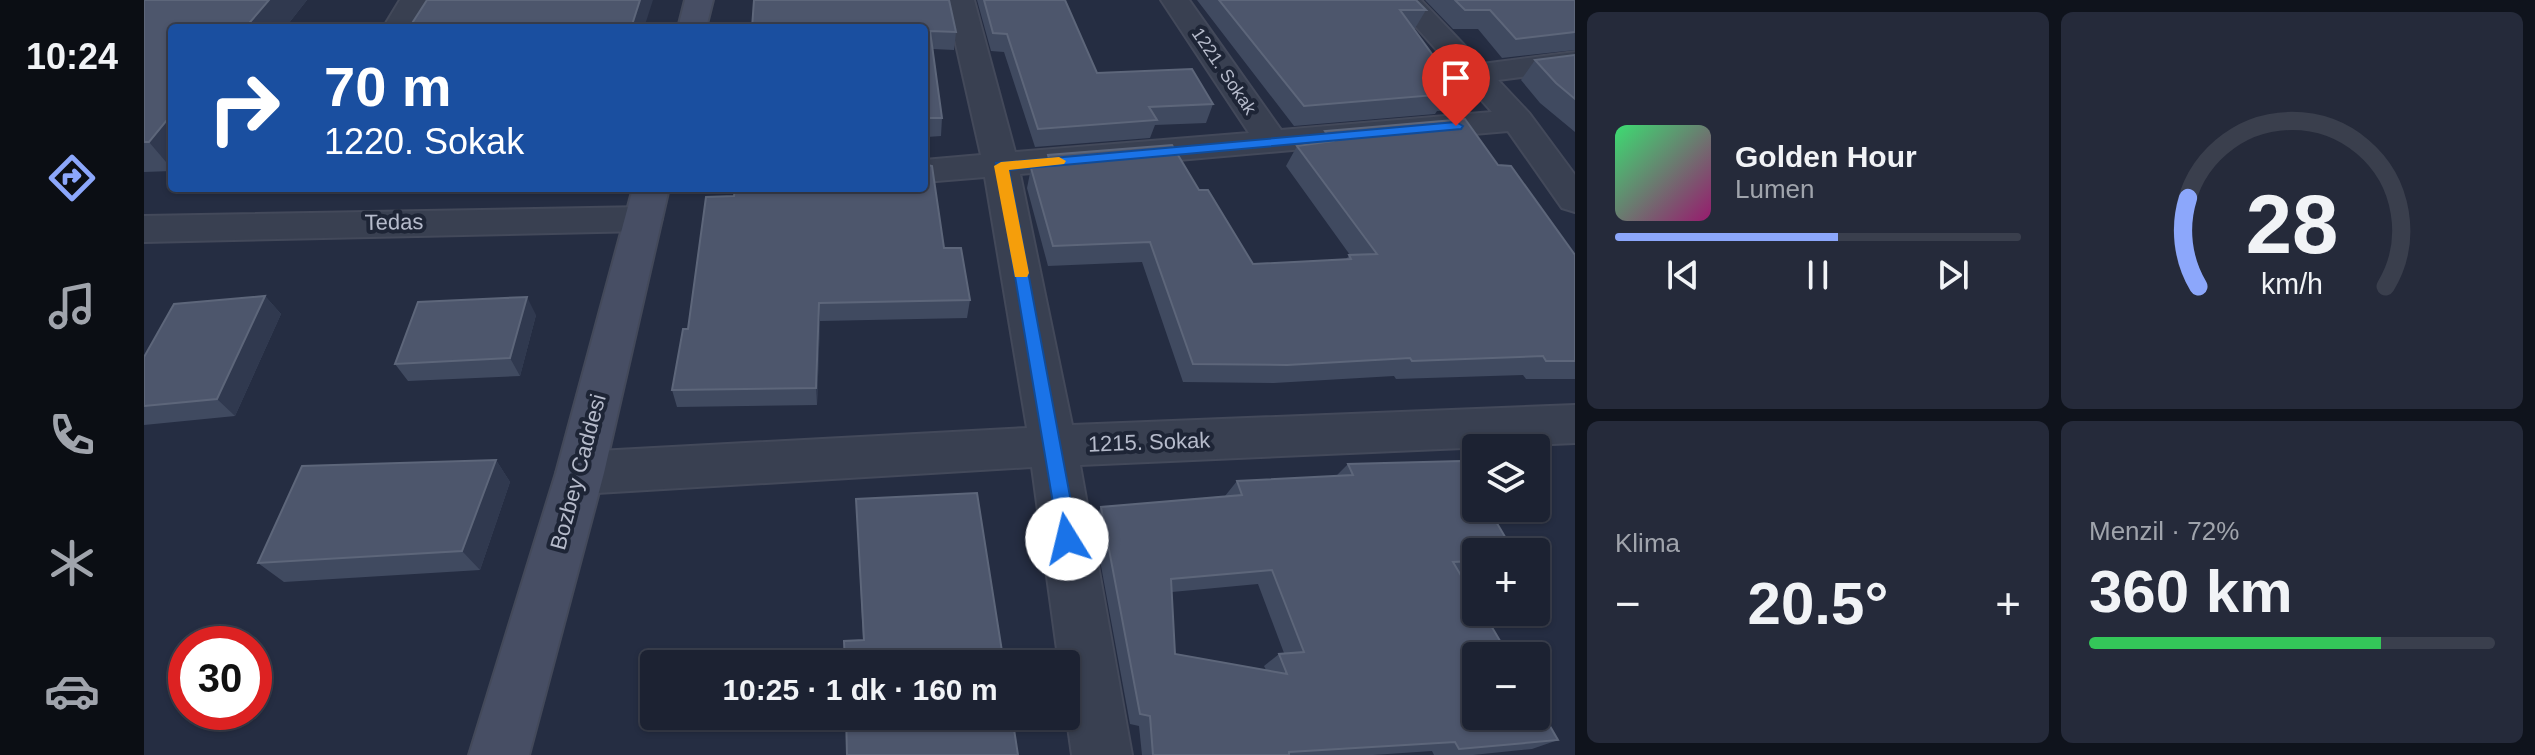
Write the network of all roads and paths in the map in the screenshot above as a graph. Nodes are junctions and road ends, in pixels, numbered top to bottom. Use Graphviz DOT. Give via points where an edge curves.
graph roads {
  1 [pos="414,0"];
  2 [pos="699,0"];
  3 [pos="960,0"];
  4 [pos="1175,0"];
  5 [pos="1406,0"];
  6 [pos="399,24"];
  7 [pos="693,24"];
  8 [pos="1575,61"];
  9 [pos="1476,74"];
  10 [pos="1517,120"];
  11 [pos="1272,142"];
  12 [pos="1001,166"];
  13 [pos="928,171"];
  14 [pos="299,192"];
  15 [pos="1575,200"];
  16 [pos="647,203"];
  17 [pos="280,224"];
  18 [pos="144,229"];
  19 [pos="1575,424"];
  20 [pos="1053,446"];
  21 [pos="580,473"];
  22 [pos="499,755"];
  23 [pos="1102,755"];
  1 -- 6 [label="street"];
  2 -- 7 [label="street"];
  3 -- 12 [label="street"];
  4 -- 11 [label="street, 1221. Sokak"];
  5 -- 9 [label="street"];
  8 -- 9 [label="street"];
  9 -- 10 [label="street"];
  10 -- 11 [label="street"];
  10 -- 15 [label="street"];
  11 -- 12 [label="street"];
  12 -- 13 [label="street"];
  12 -- 20 [label="street"];
  14 -- 17 [label="street"];
  16 -- 17 [label="street, Tedas"];
  16 -- 21 [label="street, Bozbey Caddesi"];
  17 -- 18 [label="street, Tedas"];
  19 -- 20 [label="street, 1215. Sokak"];
  20 -- 21 [label="street, 1215. Sokak"];
  20 -- 23 [label="street"];
  21 -- 22 [label="street, Bozbey Caddesi"];
}
